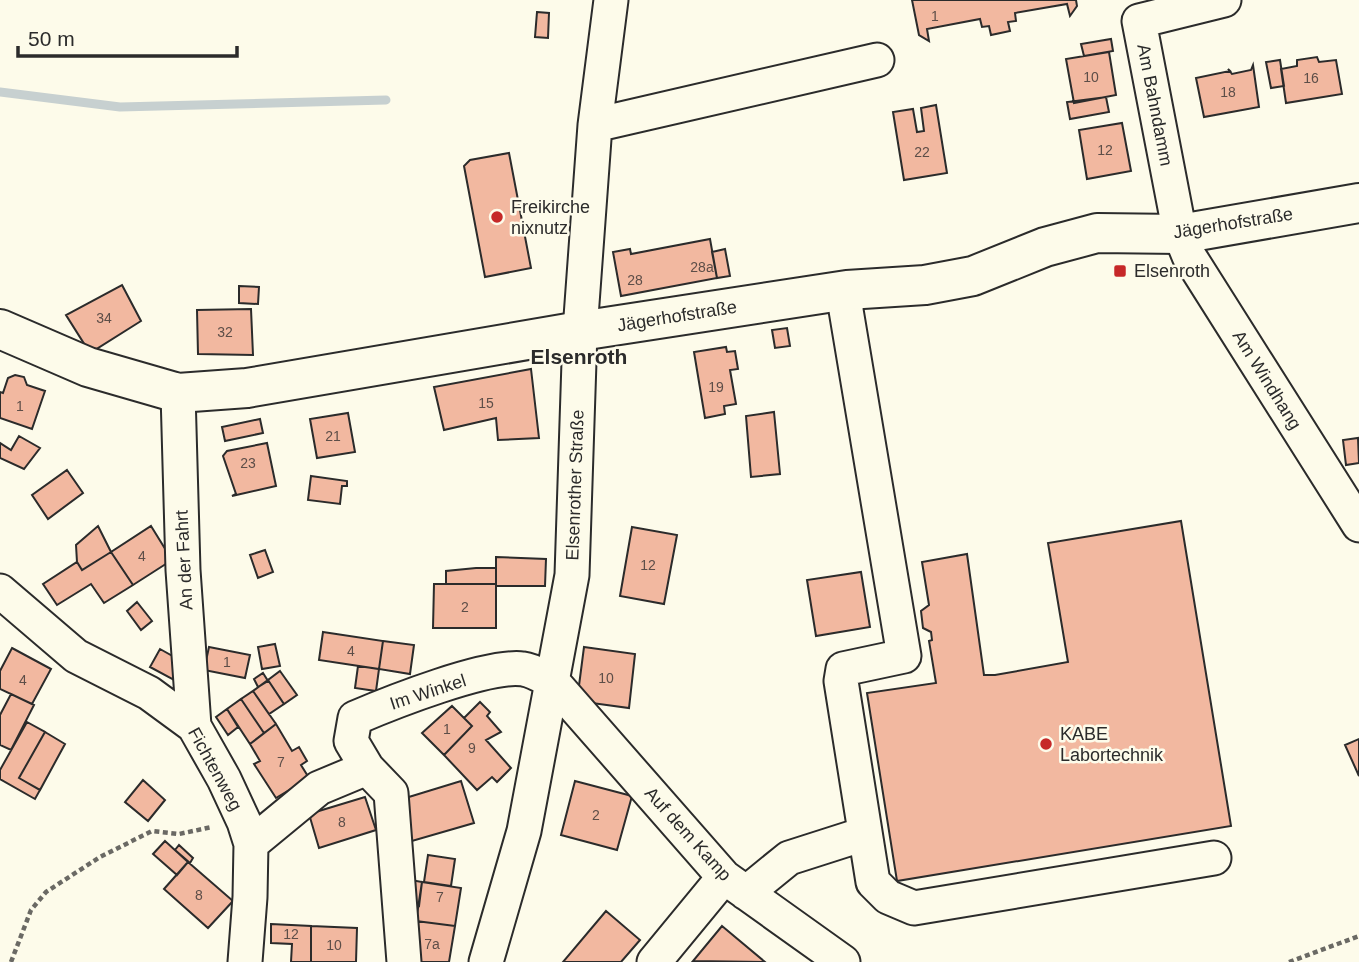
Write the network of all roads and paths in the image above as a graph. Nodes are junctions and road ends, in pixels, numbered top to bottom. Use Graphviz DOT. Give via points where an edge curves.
graph roads {
  1 [pos="611,0"];
  2 [pos="1224,0"];
  3 [pos="877,60"];
  4 [pos="594,125"];
  5 [pos="1359,203"];
  6 [pos="1180,234"];
  7 [pos="847,290"];
  8 [pos="0,329"];
  9 [pos="580,331"];
  10 [pos="178,393"];
  11 [pos="1359,524"];
  12 [pos="0,591"];
  13 [pos="554,682"];
  14 [pos="194,726"];
  15 [pos="367,768"];
  16 [pos="247,833"];
  17 [pos="864,834"];
  18 [pos="1214,858"];
  19 [pos="735,885"];
  20 [pos="1359,936"];
  21 [pos="11,962"];
  22 [pos="245,962"];
  23 [pos="404,962"];
  24 [pos="486,962"];
  25 [pos="653,962"];
  26 [pos="843,962"];
  27 [pos="1289,962"];
  1 -- 4 [label="street, Elsenrother Straße"];
  2 -- 6 [label="street, Am Bahndamm" via="1139,21"];
  3 -- 4 [label="street"];
  4 -- 9 [label="street, Elsenrother Straße"];
  5 -- 6 [label="main road, Jägerhofstraße"];
  6 -- 7 [label="main road, Jägerhofstraße" via="1097,233 1045,247 973,276 925,285"];
  6 -- 11 [label="street, Am Windhang" via="1189,256"];
  7 -- 9 [label="main road, Jägerhofstraße"];
  7 -- 17 [label="street" via="846,310 904,656 843,669"];
  8 -- 10 [label="main road, Jägerhofstraße" via="88,367"];
  9 -- 10 [label="main road, Jägerhofstraße" via="247,388"];
  9 -- 13 [label="street, Elsenrother Straße" via="572,575"];
  10 -- 14 [label="street, An der Fahrt" via="183,570"];
  12 -- 14 [label="street, Fichtenweg" via="76,656 149,693"];
  13 -- 15 [label="street, Im Winkel" via="524,669 487,673 355,718 351,741"];
  13 -- 19 [label="street, Auf dem Kamp"];
  13 -- 24 [label="street, Elsenrother Straße" via="523,831"];
  14 -- 16 [label="street, Fichtenweg"];
  15 -- 16 [label="street" via="319,788"];
  15 -- 23 [label="street, Im Winkel" via="391,793"];
  16 -- 21 [label="path" via="152,831 100,857 46,892 31,910"];
  16 -- 22 [label="street"];
  17 -- 18 [label="street" via="873,882 888,897 914,908"];
  17 -- 19 [label="street" via="789,858"];
  19 -- 25 [label="street"];
  19 -- 26 [label="street, Auf dem Kamp"];
  20 -- 27 [label="path"];
}
